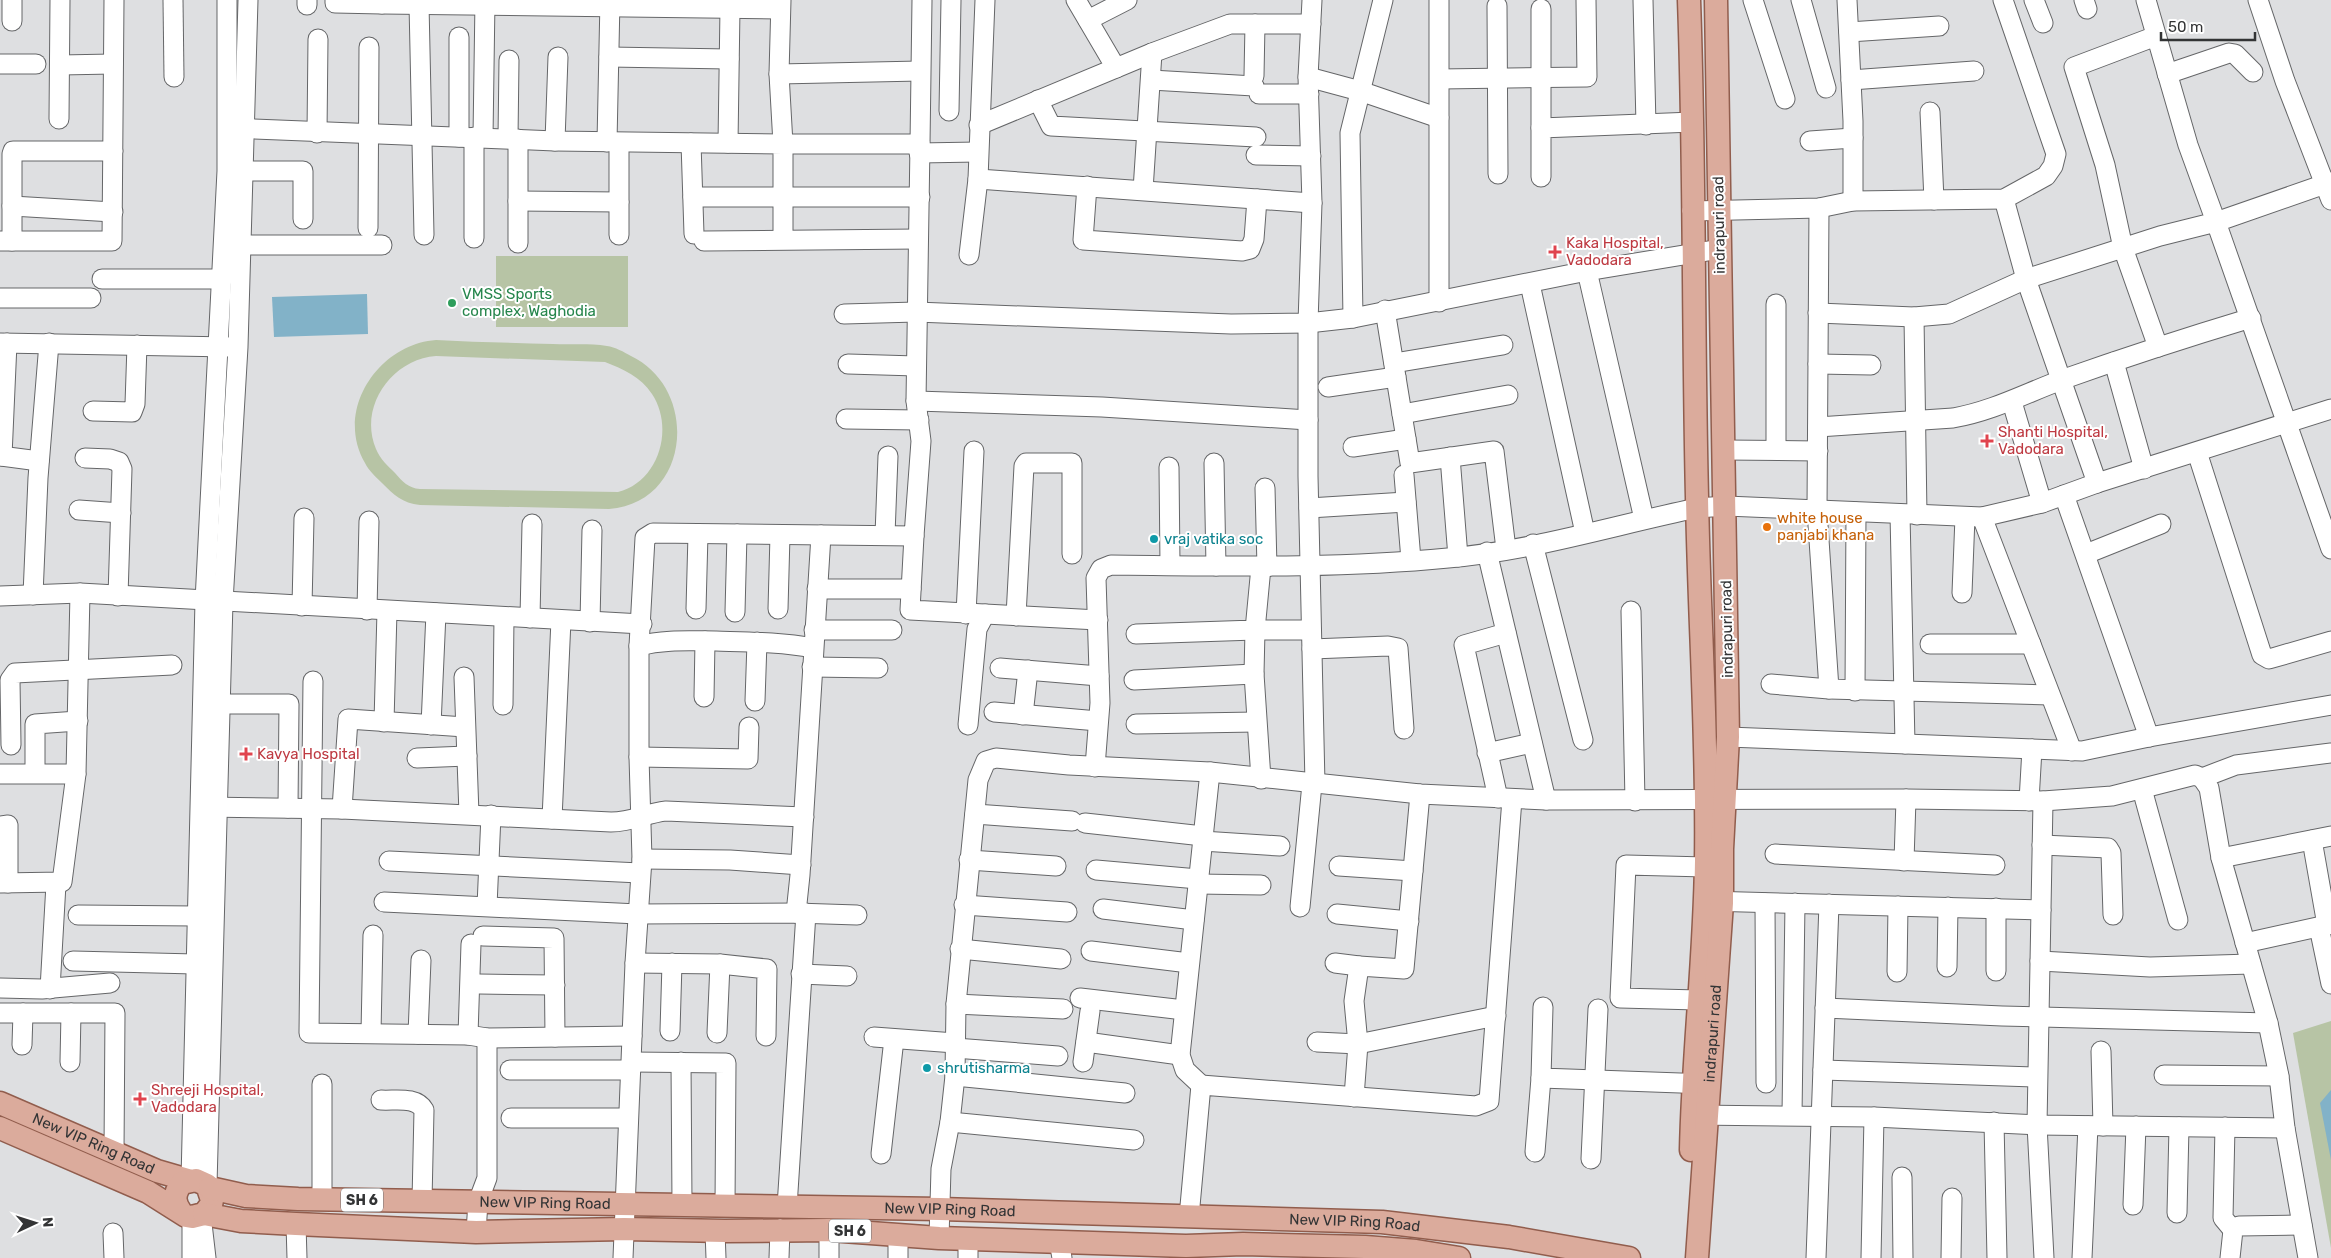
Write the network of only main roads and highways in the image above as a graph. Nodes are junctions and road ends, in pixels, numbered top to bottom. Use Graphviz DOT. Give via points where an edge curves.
graph roads {
  1 [pos="1689,0"];
  2 [pos="1716,0"];
  3 [pos="1716,799"];
  4 [pos="1713,902"];
  5 [pos="1702,1084"];
  6 [pos="0,1103"];
  7 [pos="1699,1116"];
  8 [pos="0,1128"];
  9 [pos="199,1183"];
  10 [pos="195,1215"];
  11 [pos="968,1248"];
  12 [pos="1061,1250"];
  13 [pos="1365,1252"];
  14 [pos="1460,1258"];
  15 [pos="1629,1258"];
  16 [pos="1684,1258"];
  17 [pos="1697,1258"];
  1 -- 3 [label="main road, indrapuri road" via="1694,122 1692,211 1697,508"];
  2 -- 3 [label="main road, indrapuri road" via="1728,737"];
  3 -- 4 [label="main road, indrapuri road" via="1722,849"];
  3 -- 4 [label="main road, indrapuri road" via="1706,867"];
  4 -- 5 [label="main road, indrapuri road"];
  4 -- 5 [label="main road, indrapuri road" via="1698,1000"];
  5 -- 7 [label="main road, indrapuri road"];
  6 -- 9 [label="main road, New VIP Ring Road / SH 6" via="157,1171"];
  7 -- 16 [label="main road, indrapuri road"];
  7 -- 17 [label="main road, indrapuri road"];
  8 -- 10 [label="main road, New VIP Ring Road / SH 6"];
  9 -- 10 [label="main road" via="212,1194 211,1206"];
  9 -- 10 [label="main road" via="182,1183 175,1200"];
  9 -- 15 [label="main road, New VIP Ring Road / SH 6" via="246,1196 322,1200 940,1209 1395,1223 1509,1237"];
  10 -- 11 [label="main road, New VIP Ring Road / SH 6" via="240,1221 476,1232 829,1230 939,1238"];
  11 -- 12 [label="main road, New VIP Ring Road / SH 6"];
  12 -- 13 [label="main road, New VIP Ring Road / SH 6" via="1243,1244"];
  13 -- 14 [label="main road, New VIP Ring Road / SH 6" via="1416,1251"];
}
